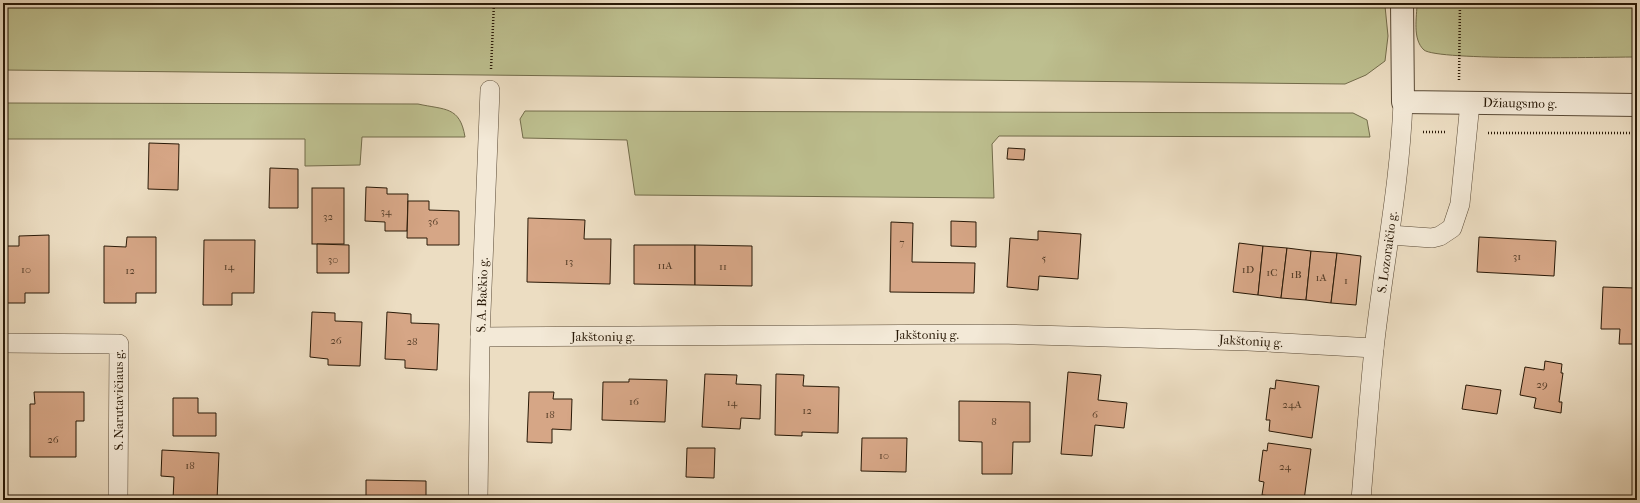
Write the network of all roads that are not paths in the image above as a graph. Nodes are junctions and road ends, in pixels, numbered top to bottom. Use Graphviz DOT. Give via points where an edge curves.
graph roads {
  1 [pos="1402,3"];
  2 [pos="490,90"];
  3 [pos="1403,102"];
  4 [pos="1464,103"];
  5 [pos="1637,105"];
  6 [pos="1390,235"];
  7 [pos="480,337"];
  8 [pos="3,344"];
  9 [pos="1374,348"];
  10 [pos="118,500"];
  11 [pos="478,500"];
  12 [pos="1361,500"];
  1 -- 3 [label="street, S. Lozoraičio g."];
  2 -- 7 [label="street, S. A. Bačkio g."];
  3 -- 4 [label="street, Džiaugsmo g."];
  3 -- 6 [label="street, S. Lozoraičio g."];
  4 -- 5 [label="street, Džiaugsmo g."];
  4 -- 6 [label="street" via="1467,133 1460,204 1452,228 1432,238"];
  6 -- 9 [label="street, S. Lozoraičio g."];
  7 -- 9 [label="street, Jakštonių g." via="999,334 1248,341"];
  7 -- 11 [label="street, S. A. Bačkio g."];
  8 -- 10 [label="street, S. Narutavičiaus g." via="119,344"];
  9 -- 12 [label="street, S. Lozoraičio g."];
}
